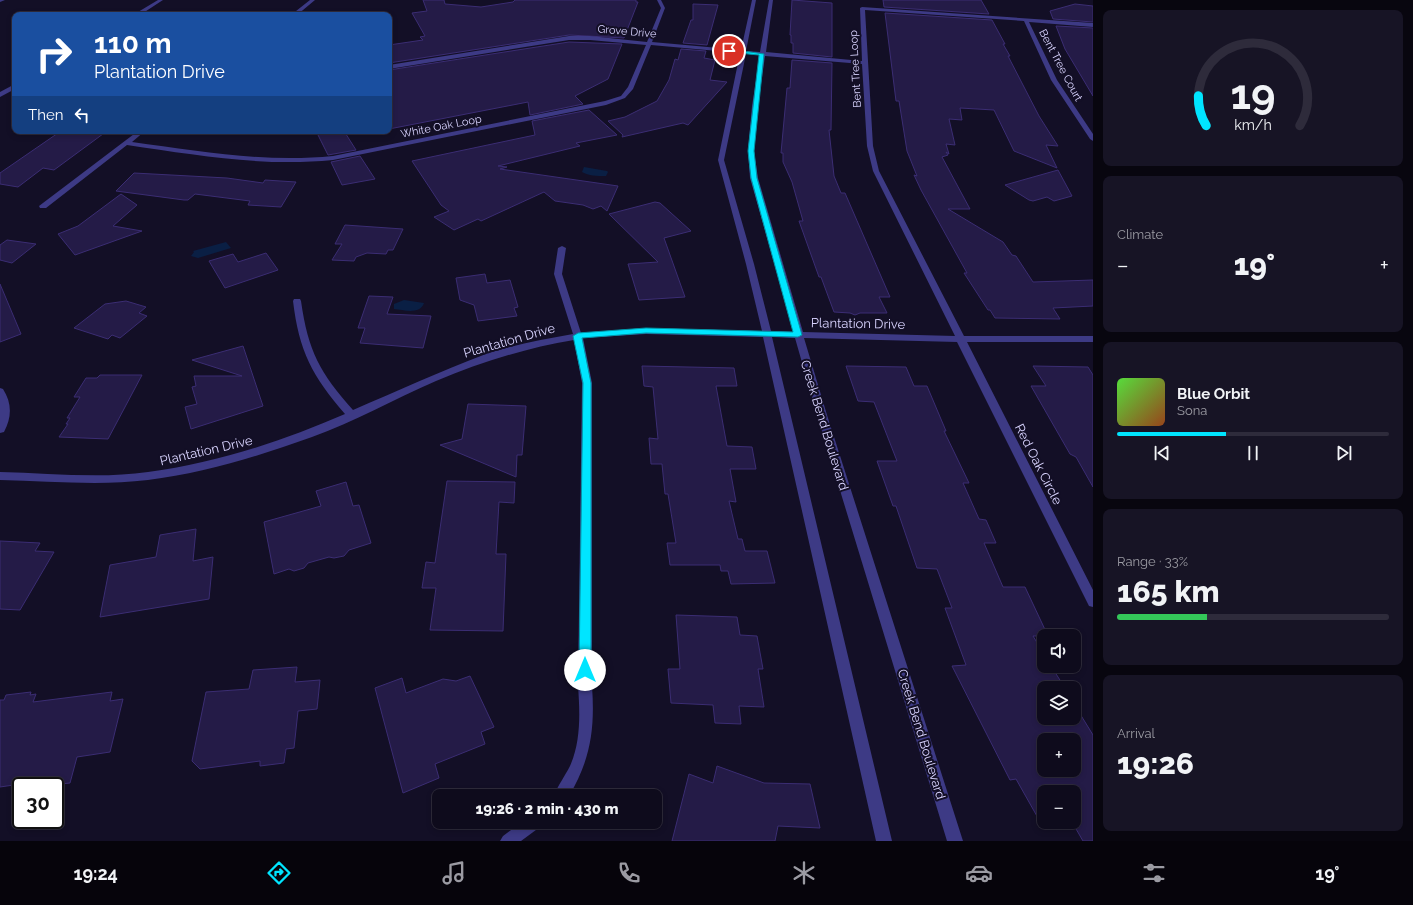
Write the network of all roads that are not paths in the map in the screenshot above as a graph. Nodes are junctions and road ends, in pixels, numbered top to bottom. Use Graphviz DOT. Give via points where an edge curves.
graph roads {
  1 [pos="161,0"];
  2 [pos="313,0"];
  3 [pos="659,0"];
  4 [pos="754,0"];
  5 [pos="771,0"];
  6 [pos="141,12"];
  7 [pos="298,12"];
  8 [pos="1025,19"];
  9 [pos="1093,25"];
  10 [pos="649,44"];
  11 [pos="745,52"];
  12 [pos="762,54"];
  13 [pos="865,63"];
  14 [pos="392,66"];
  15 [pos="12,88"];
  16 [pos="0,95"];
  17 [pos="138,134"];
  18 [pos="1093,139"];
  19 [pos="126,143"];
  20 [pos="43,206"];
  21 [pos="562,248"];
  22 [pos="297,301"];
  23 [pos="767,335"];
  24 [pos="798,335"];
  25 [pos="578,336"];
  26 [pos="960,339"];
  27 [pos="1093,340"];
  28 [pos="0,391"];
  29 [pos="352,415"];
  30 [pos="0,429"];
  31 [pos="0,476"];
  32 [pos="1093,602"];
  33 [pos="566,789"];
  34 [pos="525,829"];
  35 [pos="508,841"];
  36 [pos="884,841"];
  37 [pos="955,841"];
  1 -- 6 [label="street"];
  2 -- 7 [label="street"];
  3 -- 10 [label="street, White Oak Loop" via="663,8"];
  4 -- 11 [label="street"];
  5 -- 12 [label="street, Creek Bend Boulevard"];
  8 -- 9 [label="street, Bent Tree Loop"];
  8 -- 13 [label="street, Bent Tree Loop" via="862,8"];
  8 -- 18 [label="street, Bent Tree Court" via="1054,80"];
  10 -- 11 [label="street, Grove Drive"];
  10 -- 14 [label="street, Grove Drive" via="590,38 555,39"];
  10 -- 19 [label="street, White Oak Loop" via="631,88 623,97 606,103 333,158 276,162"];
  11 -- 12 [label="street, Grove Drive"];
  11 -- 23 [label="street" via="721,160"];
  12 -- 13 [label="street, Grove Drive"];
  12 -- 24 [label="street, Creek Bend Boulevard" via="751,151 754,178"];
  13 -- 26 [label="street, Bent Tree Loop" via="870,146 876,171"];
  15 -- 16 [label="street"];
  17 -- 19 [label="street"];
  19 -- 20 [label="street"];
  21 -- 25 [label="street" via="558,274"];
  22 -- 29 [label="street" via="300,330 306,351 317,373"];
  23 -- 24 [label="street, Plantation Drive"];
  23 -- 25 [label="street, Plantation Drive" via="646,331"];
  23 -- 36 [label="street"];
  24 -- 26 [label="street, Plantation Drive"];
  24 -- 37 [label="street, Creek Bend Boulevard"];
  25 -- 29 [label="street, Plantation Drive" via="542,342 492,356 432,378"];
  25 -- 33 [label="street" via="587,383 585,686 588,719 583,753"];
  26 -- 27 [label="street, Plantation Drive"];
  26 -- 32 [label="street, Red Oak Circle"];
  28 -- 30 [label="street" via="6,413"];
  29 -- 31 [label="street, Plantation Drive" via="266,449 220,462 148,476 104,480"];
  34 -- 35 [label="street"];
}
